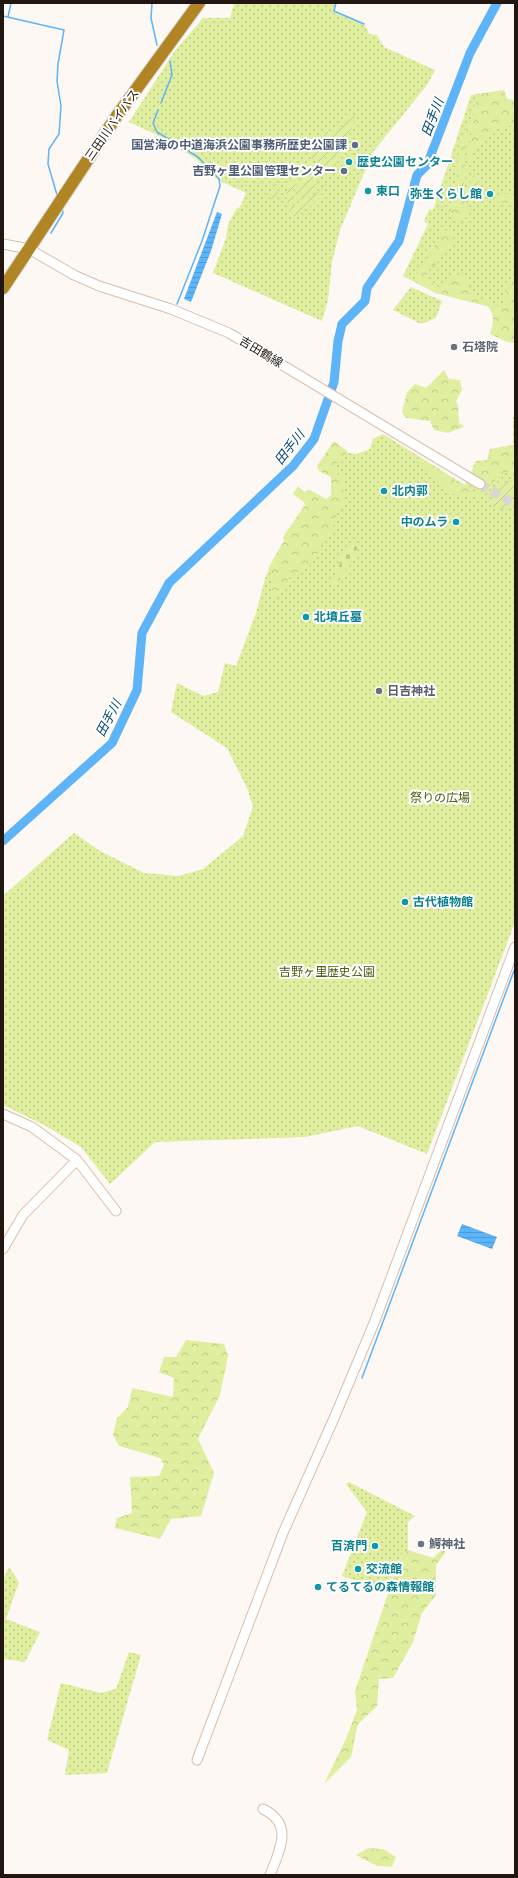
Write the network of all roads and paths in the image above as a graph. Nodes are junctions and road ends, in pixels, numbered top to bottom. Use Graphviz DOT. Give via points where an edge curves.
graph roads {
  1 [pos="199,3"];
  2 [pos="3,244"];
  3 [pos="29,249"];
  4 [pos="3,288"];
  5 [pos="480,484"];
  6 [pos="515,947"];
  7 [pos="3,1114"];
  8 [pos="77,1160"];
  9 [pos="116,1212"];
  10 [pos="3,1249"];
  11 [pos="196,1760"];
  12 [pos="263,1809"];
  13 [pos="270,1875"];
  1 -- 3 [label="highway, 三田川バイパス" via="116,117"];
  2 -- 3 [label="street, 吉田鶴線"];
  3 -- 4 [label="highway, 三田川バイパス"];
  3 -- 5 [label="street, 吉田鶴線" via="80,278 193,317 229,333"];
  6 -- 11 [label="street" via="374,1323 336,1416 282,1533"];
  7 -- 8 [label="street" via="32,1126"];
  8 -- 9 [label="street"];
  8 -- 10 [label="street" via="23,1215"];
  12 -- 13 [label="street" via="274,1814 280,1821 283,1832"];
}
